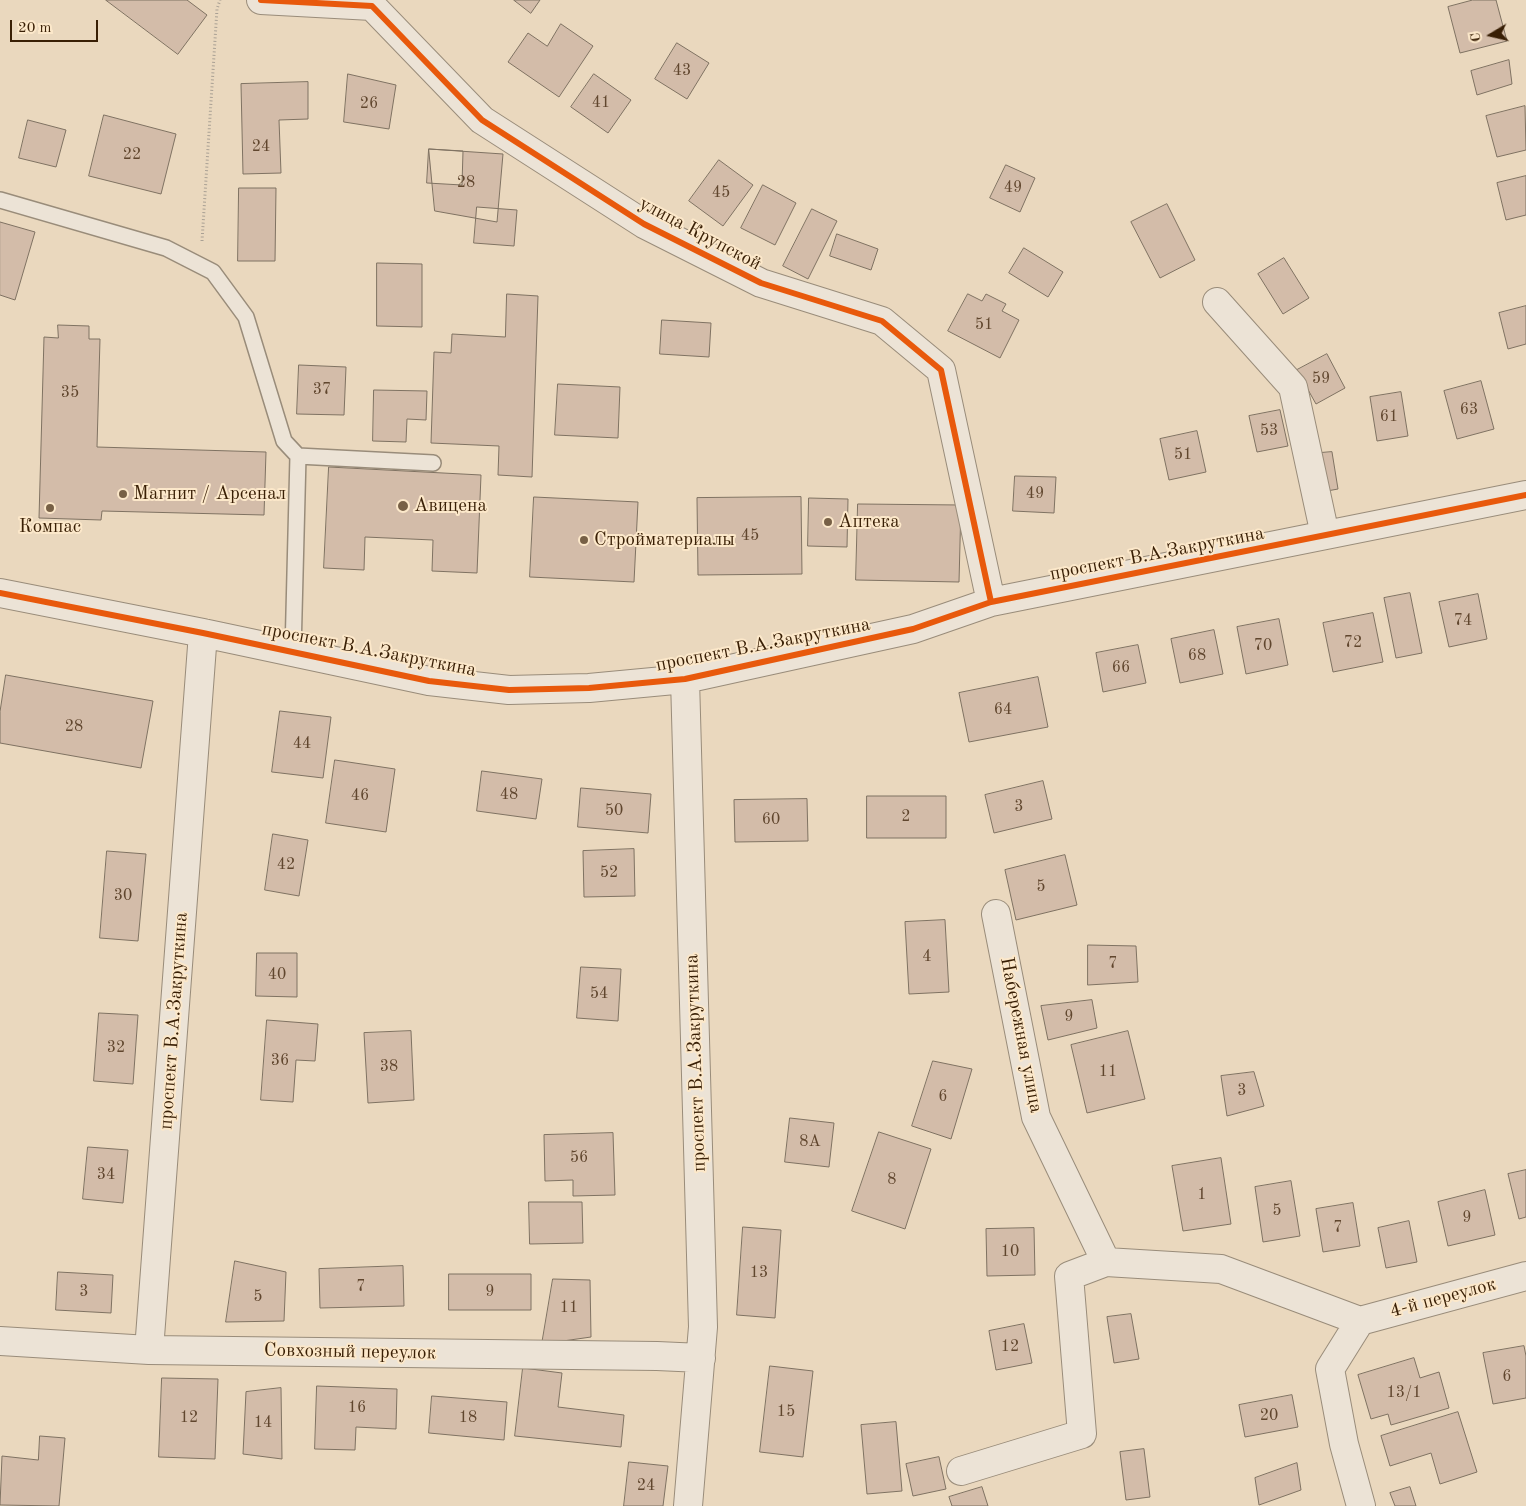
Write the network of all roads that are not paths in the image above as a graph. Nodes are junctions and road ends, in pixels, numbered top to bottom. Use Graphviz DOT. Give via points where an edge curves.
graph roads {
  1 [pos="261,0"];
  2 [pos="0,200"];
  3 [pos="1217,302"];
  4 [pos="298,456"];
  5 [pos="433,462"];
  6 [pos="1526,495"];
  7 [pos="1325,535"];
  8 [pos="1,598"];
  9 [pos="991,602"];
  10 [pos="203,633"];
  11 [pos="293,652"];
  12 [pos="685,679"];
  13 [pos="996,914"];
  14 [pos="1106,1262"];
  15 [pos="1526,1276"];
  16 [pos="1360,1321"];
  17 [pos="0,1341"];
  18 [pos="149,1350"];
  19 [pos="701,1358"];
  20 [pos="961,1470"];
  21 [pos="688,1506"];
  22 [pos="1361,1506"];
  1 -- 9 [label="street, улица Крупской" via="372,6 482,120 644,224 761,283 882,321 941,370"];
  2 -- 4 [label="lane" via="166,248 212,272 246,317 284,441"];
  3 -- 7 [label="street" via="1293,387"];
  4 -- 5 [label="lane"];
  4 -- 11 [label="lane"];
  6 -- 7 [label="street, проспект В.А.Закруткина"];
  7 -- 9 [label="street, проспект В.А.Закруткина"];
  8 -- 10 [label="street, проспект В.А.Закруткина"];
  9 -- 12 [label="street, проспект В.А.Закруткина" via="913,629"];
  10 -- 11 [label="street, проспект В.А.Закруткина"];
  10 -- 18 [label="street, проспект В.А.Закруткина"];
  11 -- 12 [label="street, проспект В.А.Закруткина" via="430,681 509,690 589,688"];
  12 -- 19 [label="street, проспект В.А.Закруткина" via="703,1327"];
  13 -- 14 [label="street, Набережная улица" via="1036,1117"];
  14 -- 16 [label="street" via="1220,1269"];
  14 -- 20 [label="street" via="1070,1276 1082,1434"];
  15 -- 16 [label="street, 4-й переулок"];
  16 -- 22 [label="street" via="1330,1370 1344,1444"];
  17 -- 18 [label="street, Совхозный переулок"];
  18 -- 19 [label="street, Совхозный переулок"];
  19 -- 21 [label="street"];
}
